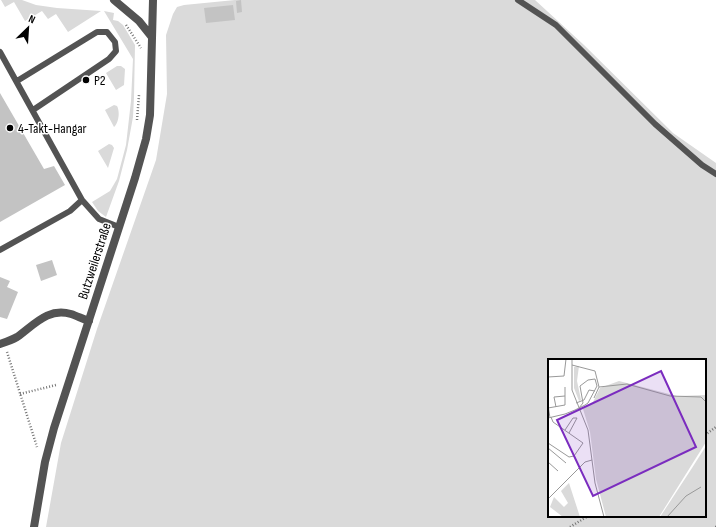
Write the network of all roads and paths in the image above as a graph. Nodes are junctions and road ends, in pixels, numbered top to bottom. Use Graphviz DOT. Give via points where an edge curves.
graph roads {
  1 [pos="114,0"];
  2 [pos="153,0"];
  3 [pos="518,0"];
  4 [pos="151,36"];
  5 [pos="0,52"];
  6 [pos="17,81"];
  7 [pos="139,88"];
  8 [pos="33,110"];
  9 [pos="136,126"];
  10 [pos="716,174"];
  11 [pos="82,200"];
  12 [pos="119,227"];
  13 [pos="0,250"];
  14 [pos="89,321"];
  15 [pos="2,344"];
  16 [pos="57,382"];
  17 [pos="56,385"];
  18 [pos="54,392"];
  19 [pos="20,394"];
  20 [pos="716,427"];
  21 [pos="706,434"];
  22 [pos="39,441"];
  23 [pos="37,447"];
  24 [pos="36,454"];
  25 [pos="586,517"];
  26 [pos="34,527"];
  27 [pos="570,527"];
  1 -- 4 [label="street"];
  2 -- 4 [label="street, Butzweilerstraße"];
  3 -- 10 [label="lane" via="556,25 656,124 702,165"];
  4 -- 12 [label="street, Butzweilerstraße" via="150,115 146,139"];
  5 -- 6 [label="lane"];
  6 -- 8 [label="lane"];
  6 -- 8 [label="lane" via="97,32 107,32 116,42 116,51 109,59"];
  7 -- 9 [label="path"];
  8 -- 11 [label="lane"];
  11 -- 12 [label="lane" via="99,219"];
  11 -- 13 [label="lane" via="70,211"];
  12 -- 14 [label="street, Butzweilerstraße"];
  14 -- 15 [label="street" via="60,312 47,315 16,338"];
  14 -- 26 [label="street, Butzweilerstraße" via="48,448"];
  15 -- 19 [label="path"];
  16 -- 17 [label="path"];
  17 -- 18 [label="path"];
  17 -- 19 [label="path"];
  19 -- 23 [label="path"];
  20 -- 21 [label="path"];
  22 -- 23 [label="path"];
  23 -- 24 [label="path"];
  25 -- 27 [label="path"];
}
